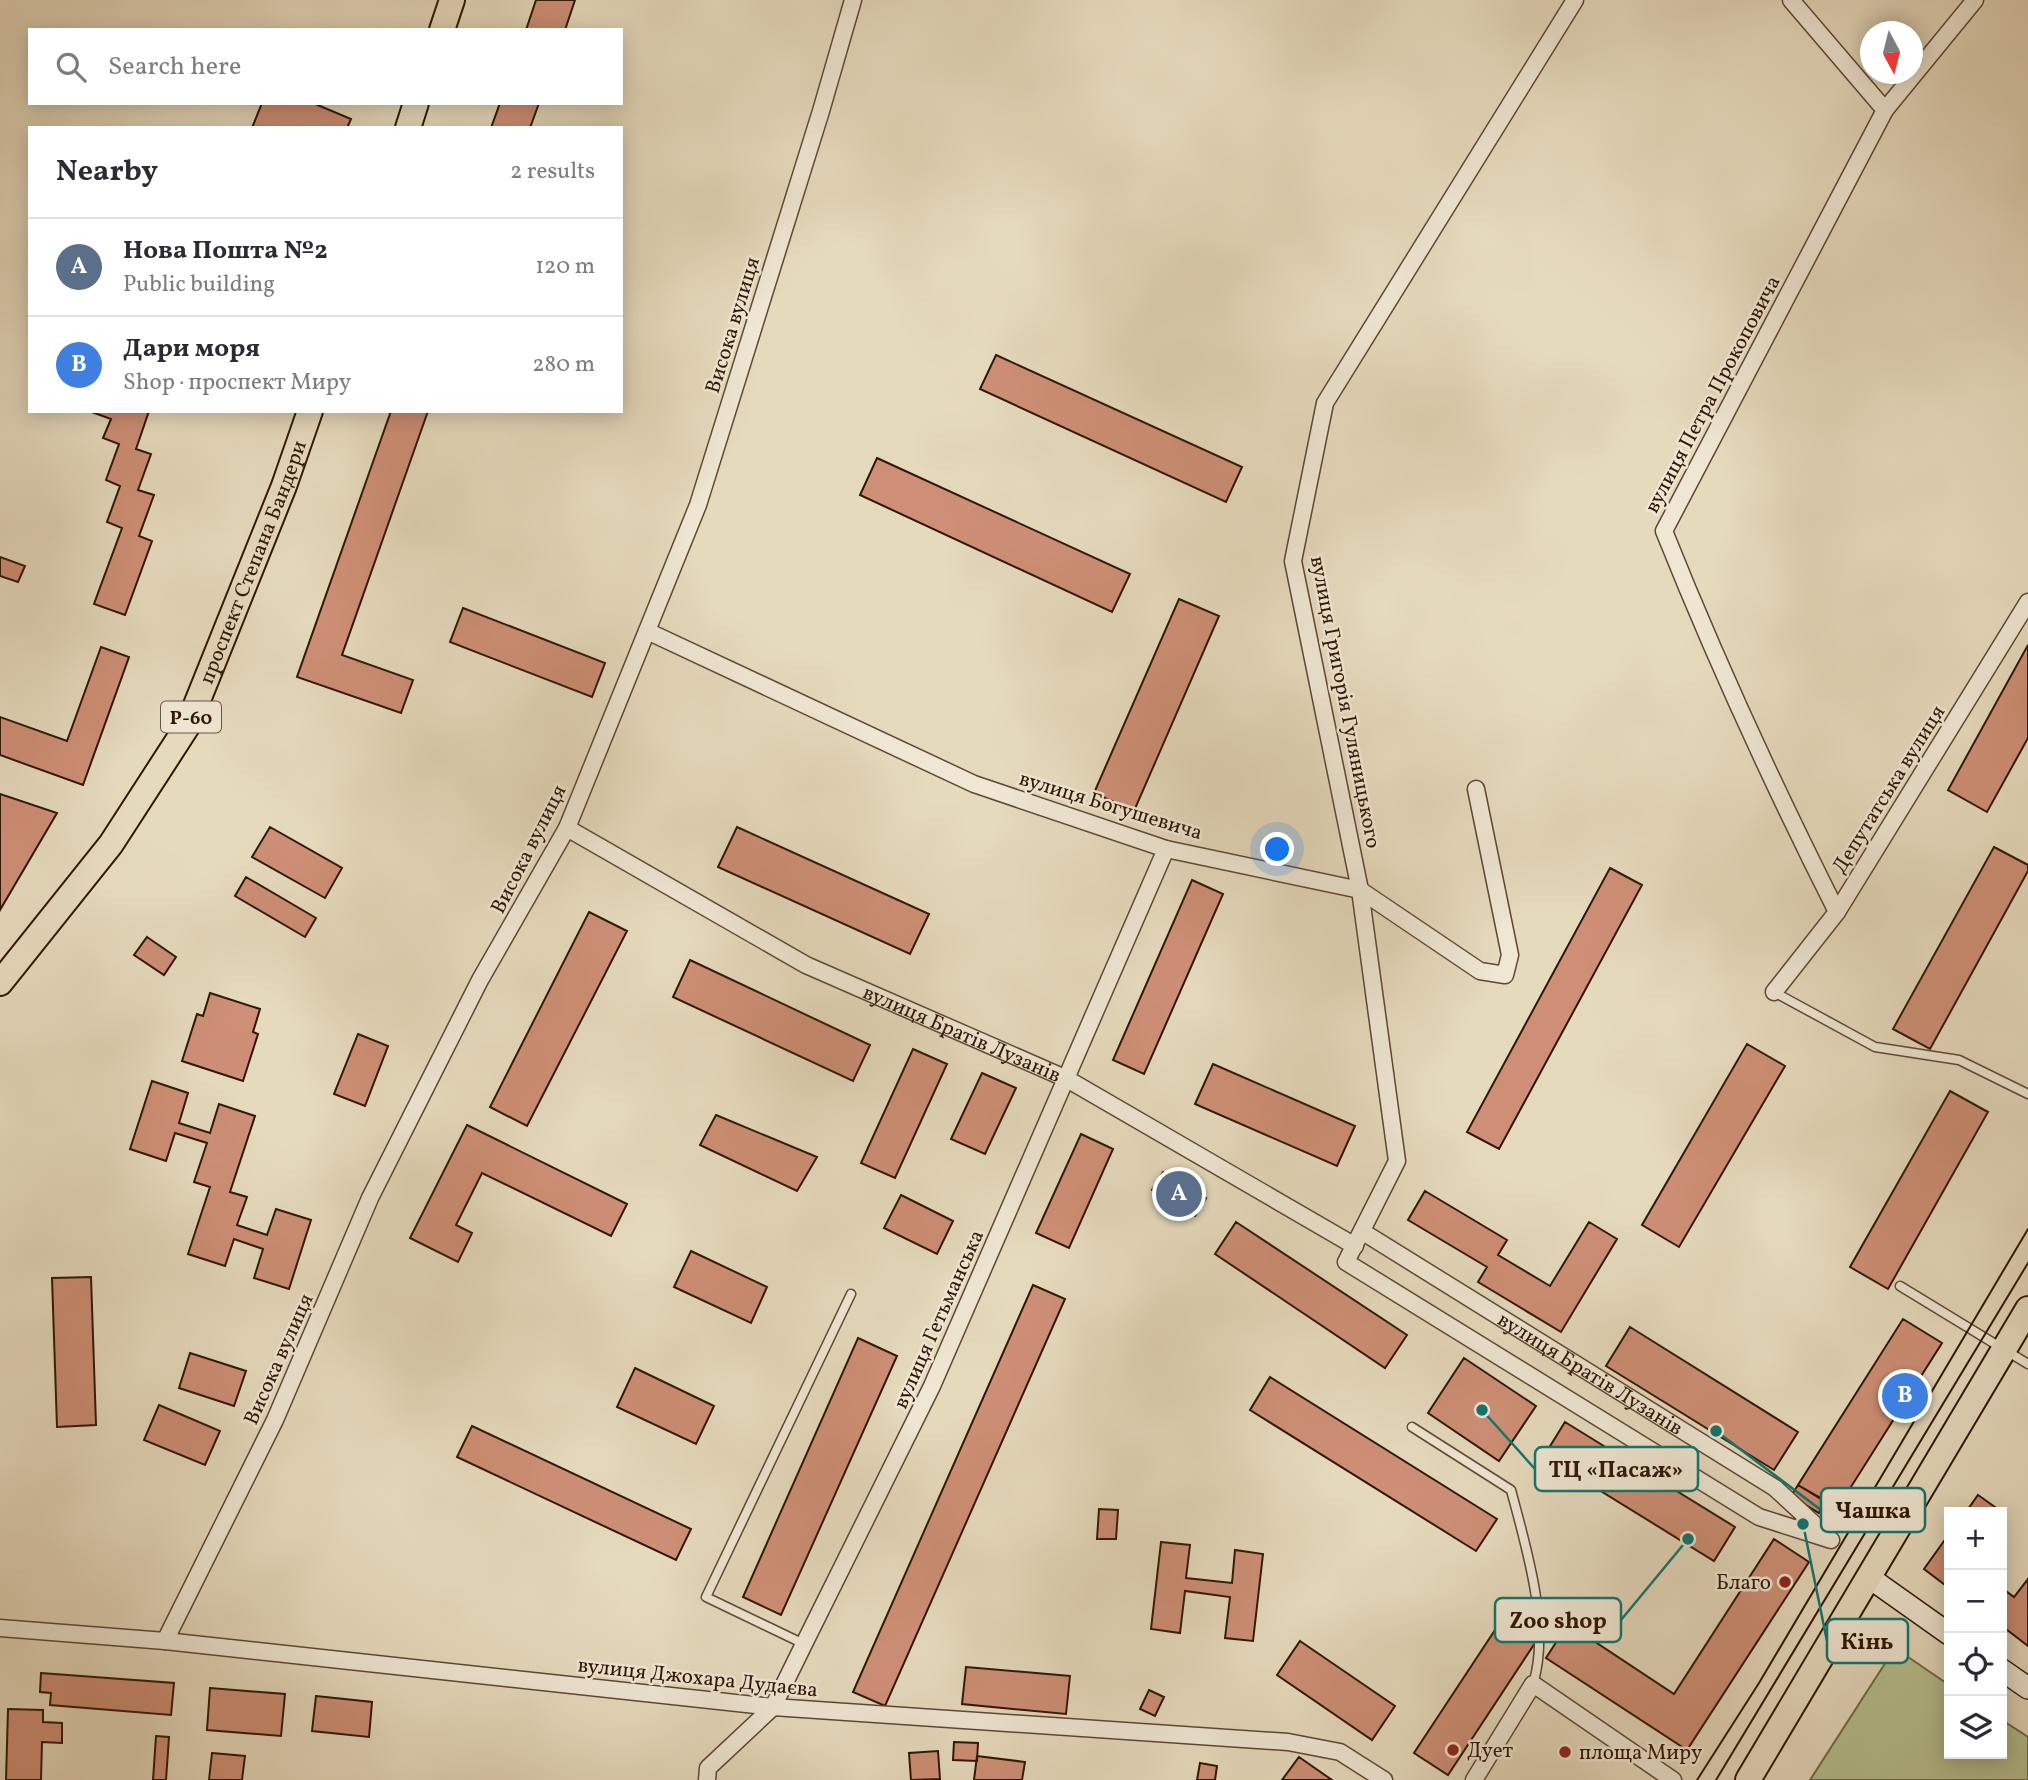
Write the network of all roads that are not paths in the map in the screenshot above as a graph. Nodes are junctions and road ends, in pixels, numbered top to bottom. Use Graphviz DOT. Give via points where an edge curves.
graph roads {
  1 [pos="452,0"];
  2 [pos="853,0"];
  3 [pos="1575,0"];
  4 [pos="1791,0"];
  5 [pos="1975,0"];
  6 [pos="443,28"];
  7 [pos="415,105"];
  8 [pos="1885,110"];
  9 [pos="409,126"];
  10 [pos="309,413"];
  11 [pos="2028,602"];
  12 [pos="647,631"];
  13 [pos="1476,789"];
  14 [pos="566,828"];
  15 [pos="1166,849"];
  16 [pos="1360,890"];
  17 [pos="1837,912"];
  18 [pos="0,983"];
  19 [pos="1774,992"];
  20 [pos="1067,1080"];
  21 [pos="2028,1094"];
  22 [pos="1359,1239"];
  23 [pos="1346,1262"];
  24 [pos="1900,1286"];
  25 [pos="851,1294"];
  26 [pos="2028,1309"];
  27 [pos="2004,1351"];
  28 [pos="2028,1364"];
  29 [pos="1412,1427"];
  30 [pos="1870,1578"];
  31 [pos="0,1628"];
  32 [pos="1948,1633"];
  33 [pos="165,1641"];
  34 [pos="804,1644"];
  35 [pos="2007,1673"];
  36 [pos="1533,1684"];
  37 [pos="2028,1688"];
  38 [pos="773,1707"];
  39 [pos="707,1780"];
  40 [pos="1384,1780"];
  41 [pos="1474,1780"];
  42 [pos="1673,1780"];
  43 [pos="1748,1780"];
  1 -- 6 [label="main road"];
  2 -- 12 [label="street, Висока вулиця" via="698,505"];
  3 -- 16 [label="street, вулиця Григорія Гуляницького" via="1325,403 1293,561"];
  4 -- 8 [label="street"];
  5 -- 8 [label="street"];
  7 -- 9 [label="main road"];
  8 -- 17 [label="street, вулиця Петра Прокоповича" via="1664,531 1768,772"];
  10 -- 18 [label="main road, проспект Степана Бандери / Р-60" via="188,725 111,844"];
  11 -- 17 [label="street, Депутатська вулиця"];
  12 -- 14 [label="street, Висока вулиця"];
  12 -- 15 [label="street, вулиця Богушевича" via="974,784"];
  13 -- 16 [label="street, вулиця Богушевича" via="1510,955 1505,975 1480,971"];
  14 -- 20 [label="street, вулиця Братів Лузанів" via="806,965"];
  14 -- 33 [label="street, Висока вулиця" via="480,980 370,1198 275,1420"];
  15 -- 16 [label="street, вулиця Богушевича"];
  15 -- 20 [label="street, вулиця Гетьманська"];
  16 -- 22 [label="street, вулиця Григорія Гуляницького" via="1397,1161"];
  17 -- 19 [label="street, Депутатська вулиця"];
  19 -- 21 [label="lane" via="1875,1047 1959,1060"];
  20 -- 22 [label="street, вулиця Братів Лузанів"];
  20 -- 34 [label="street, вулиця Гетьманська" via="932,1386"];
  22 -- 23 [label="street, вулиця Григорія Гуляницького"];
  22 -- 23 [label="street, вулиця Братів Лузанів" via="1775,1488 1831,1540 1759,1517"];
  24 -- 27 [label="lane"];
  25 -- 34 [label="lane" via="706,1597"];
  26 -- 27 [label="main road"];
  27 -- 28 [label="lane"];
  27 -- 30 [label="main road"];
  29 -- 36 [label="lane" via="1511,1490 1541,1635 1540,1664"];
  30 -- 32 [label="main road"];
  30 -- 43 [label="main road"];
  31 -- 33 [label="street, вулиця Джохара Дудаєва"];
  33 -- 38 [label="street, вулиця Джохара Дудаєва"];
  34 -- 38 [label="street, вулиця Гетьманська"];
  35 -- 37 [label="main road"];
  36 -- 41 [label="street"];
  36 -- 42 [label="street"];
  38 -- 39 [label="street, вулиця Гетьманська" via="708,1768"];
  38 -- 40 [label="street, вулиця Джохара Дудаєва" via="1288,1742 1340,1752"];
}
